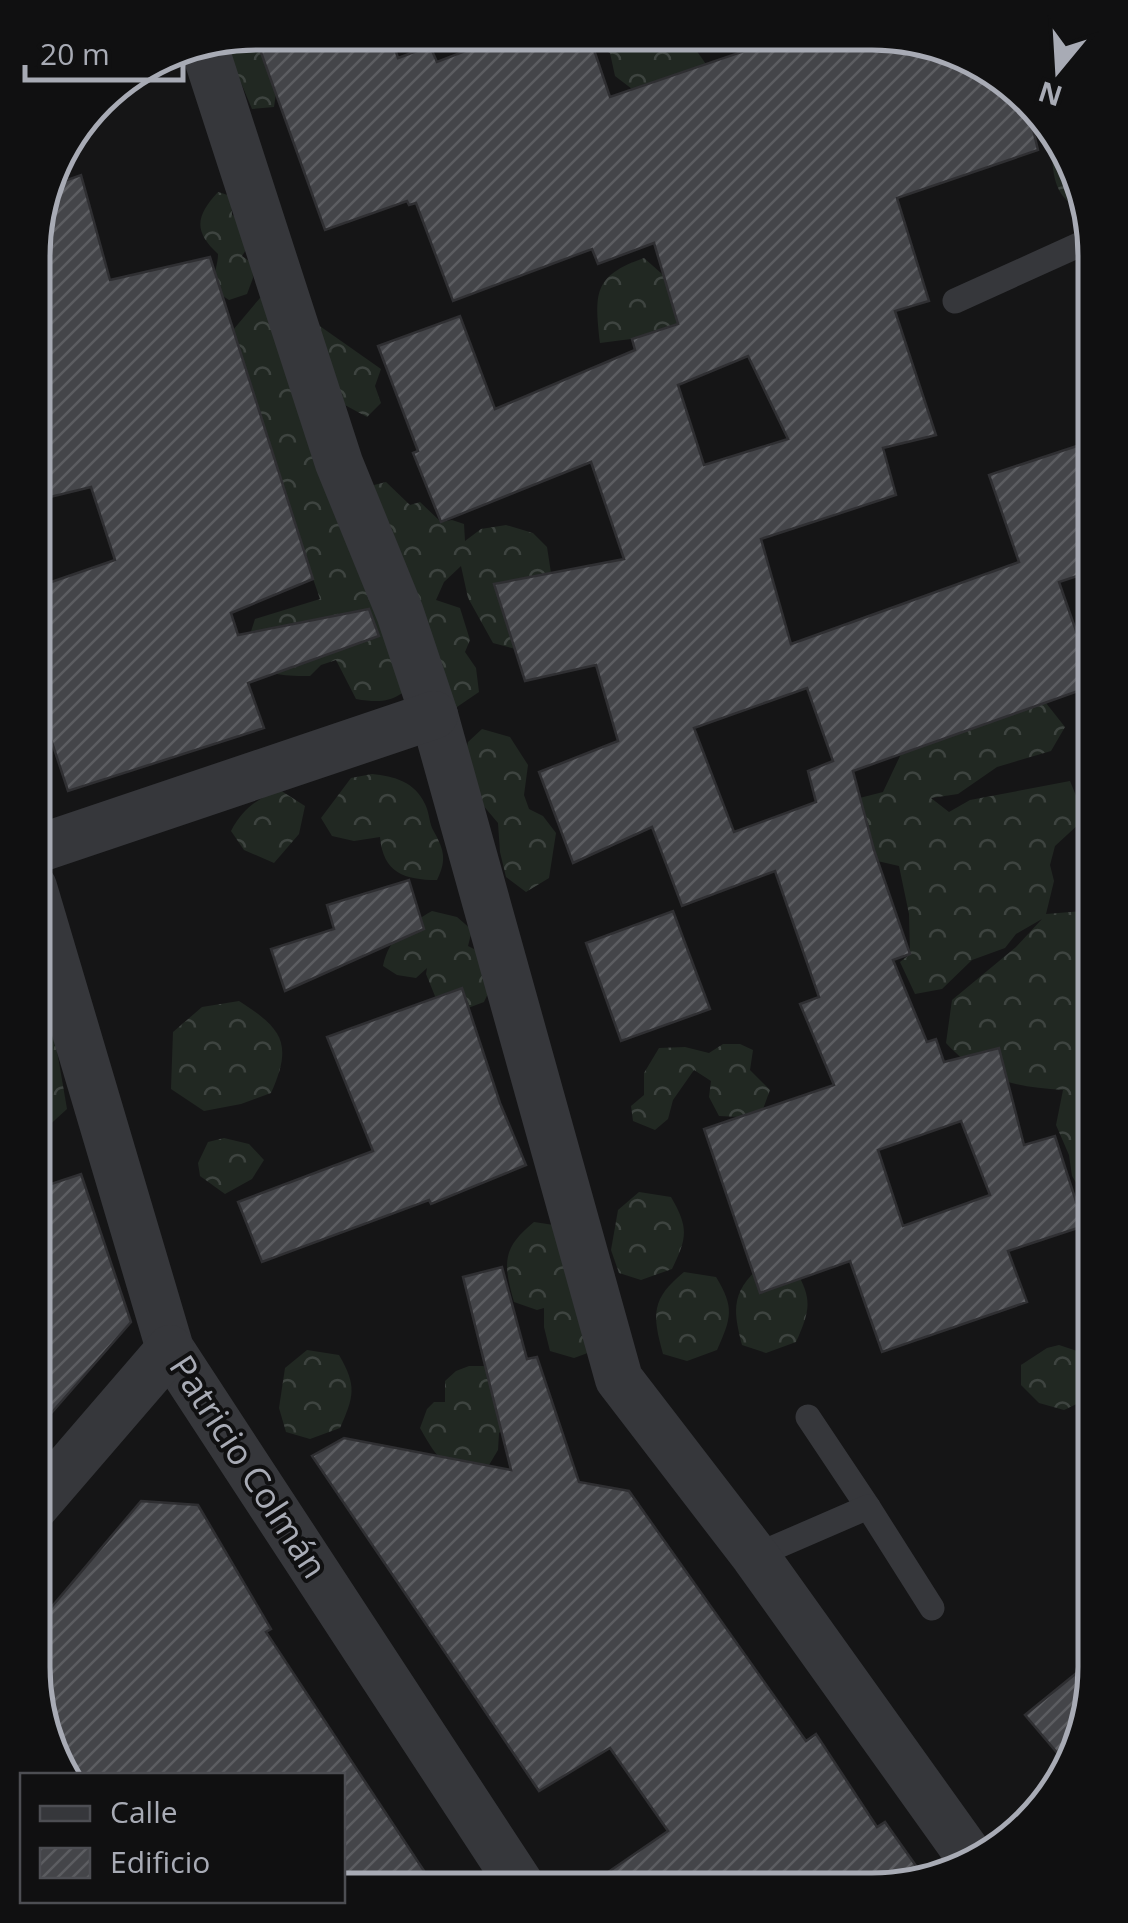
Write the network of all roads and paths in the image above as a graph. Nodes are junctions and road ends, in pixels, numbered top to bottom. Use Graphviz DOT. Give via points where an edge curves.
graph roads {
  1 [pos="206,56"];
  2 [pos="1078,245"];
  3 [pos="955,301"];
  4 [pos="434,715"];
  5 [pos="50,845"];
  6 [pos="50,940"];
  7 [pos="170,1349"];
  8 [pos="808,1417"];
  9 [pos="50,1488"];
  10 [pos="868,1507"];
  11 [pos="755,1556"];
  12 [pos="932,1608"];
  13 [pos="966,1850"];
  14 [pos="512,1873"];
  1 -- 4 [label="street" via="339,464"];
  2 -- 3 [label="lane"];
  4 -- 5 [label="street"];
  4 -- 11 [label="street" via="619,1380"];
  6 -- 7 [label="street, Patricio Colmán"];
  7 -- 9 [label="street"];
  7 -- 14 [label="street, Patricio Colmán"];
  8 -- 10 [label="lane"];
  10 -- 11 [label="lane"];
  10 -- 12 [label="lane"];
  11 -- 13 [label="street"];
}
